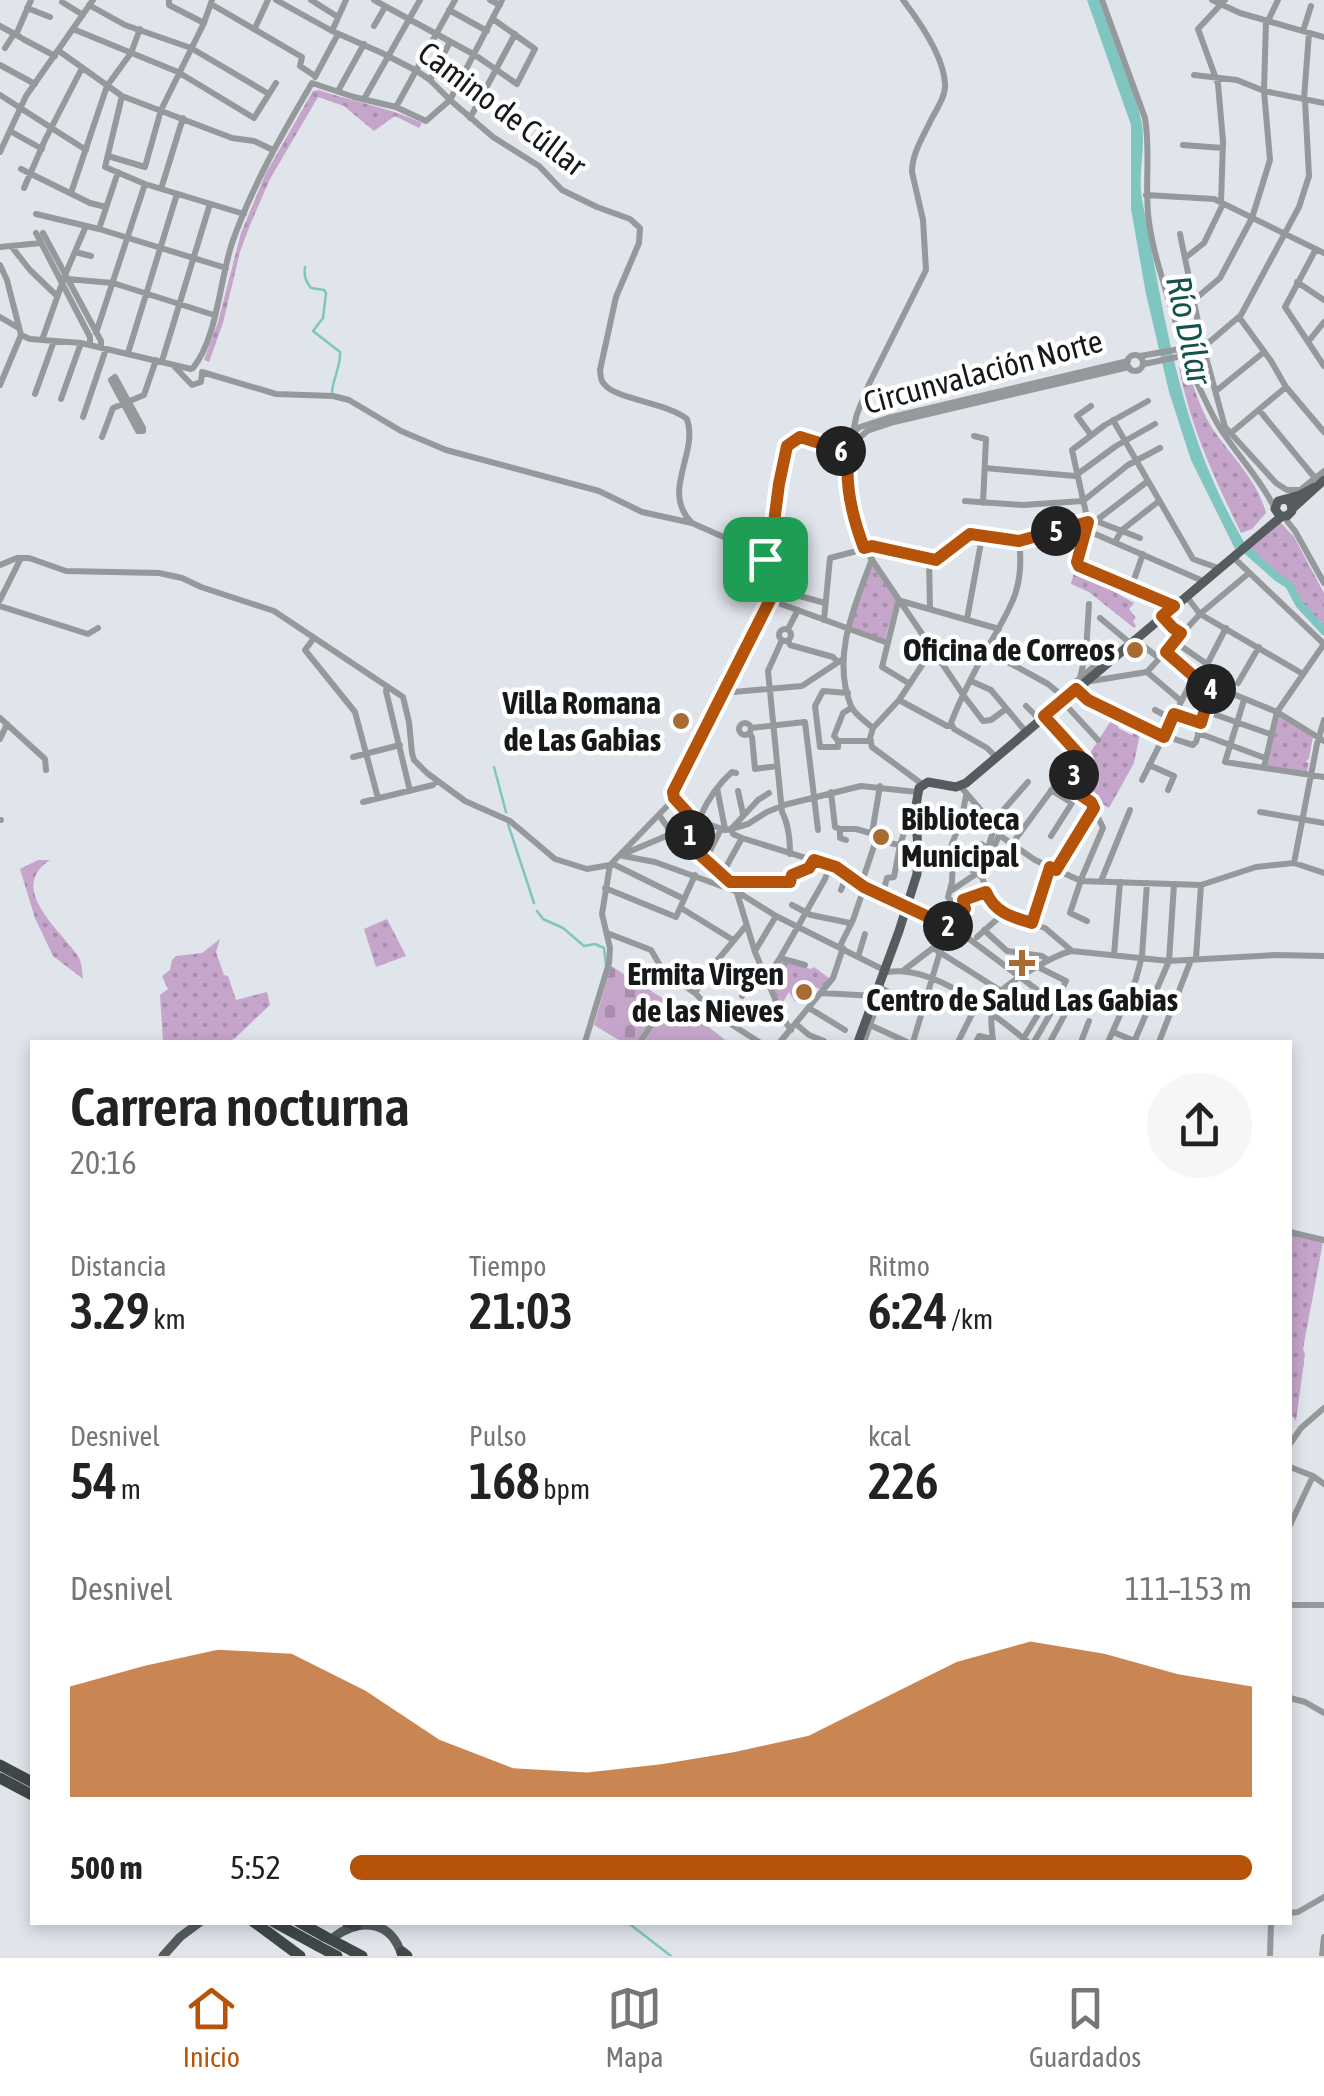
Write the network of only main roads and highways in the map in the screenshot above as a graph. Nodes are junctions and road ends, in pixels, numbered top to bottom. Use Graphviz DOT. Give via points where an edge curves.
graph roads {
  1 [pos="1318,482"];
  2 [pos="862,1040"];
  3 [pos="0,1765"];
  4 [pos="0,1778"];
  5 [pos="30,1781"];
  6 [pos="30,1793"];
  7 [pos="196,1925"];
  8 [pos="258,1925"];
  9 [pos="281,1925"];
  10 [pos="303,1925"];
  11 [pos="350,1925"];
  12 [pos="381,1925"];
  13 [pos="394,1925"];
  14 [pos="393,1937"];
  15 [pos="329,1947"];
  16 [pos="404,1955"];
  17 [pos="163,1956"];
  18 [pos="300,1956"];
  19 [pos="362,1956"];
  1 -- 2 [label="main road" via="963,791 928,782 919,788 917,874"];
  3 -- 5 [label="highway"];
  4 -- 6 [label="highway"];
  7 -- 17 [label="main road"];
  8 -- 18 [label="highway"];
  9 -- 15 [label="highway"];
  10 -- 15 [label="highway"];
  11 -- 15 [label="main road"];
  12 -- 14 [label="main road"];
  13 -- 14 [label="main road"];
  14 -- 16 [label="main road"];
  15 -- 19 [label="highway"];
}
